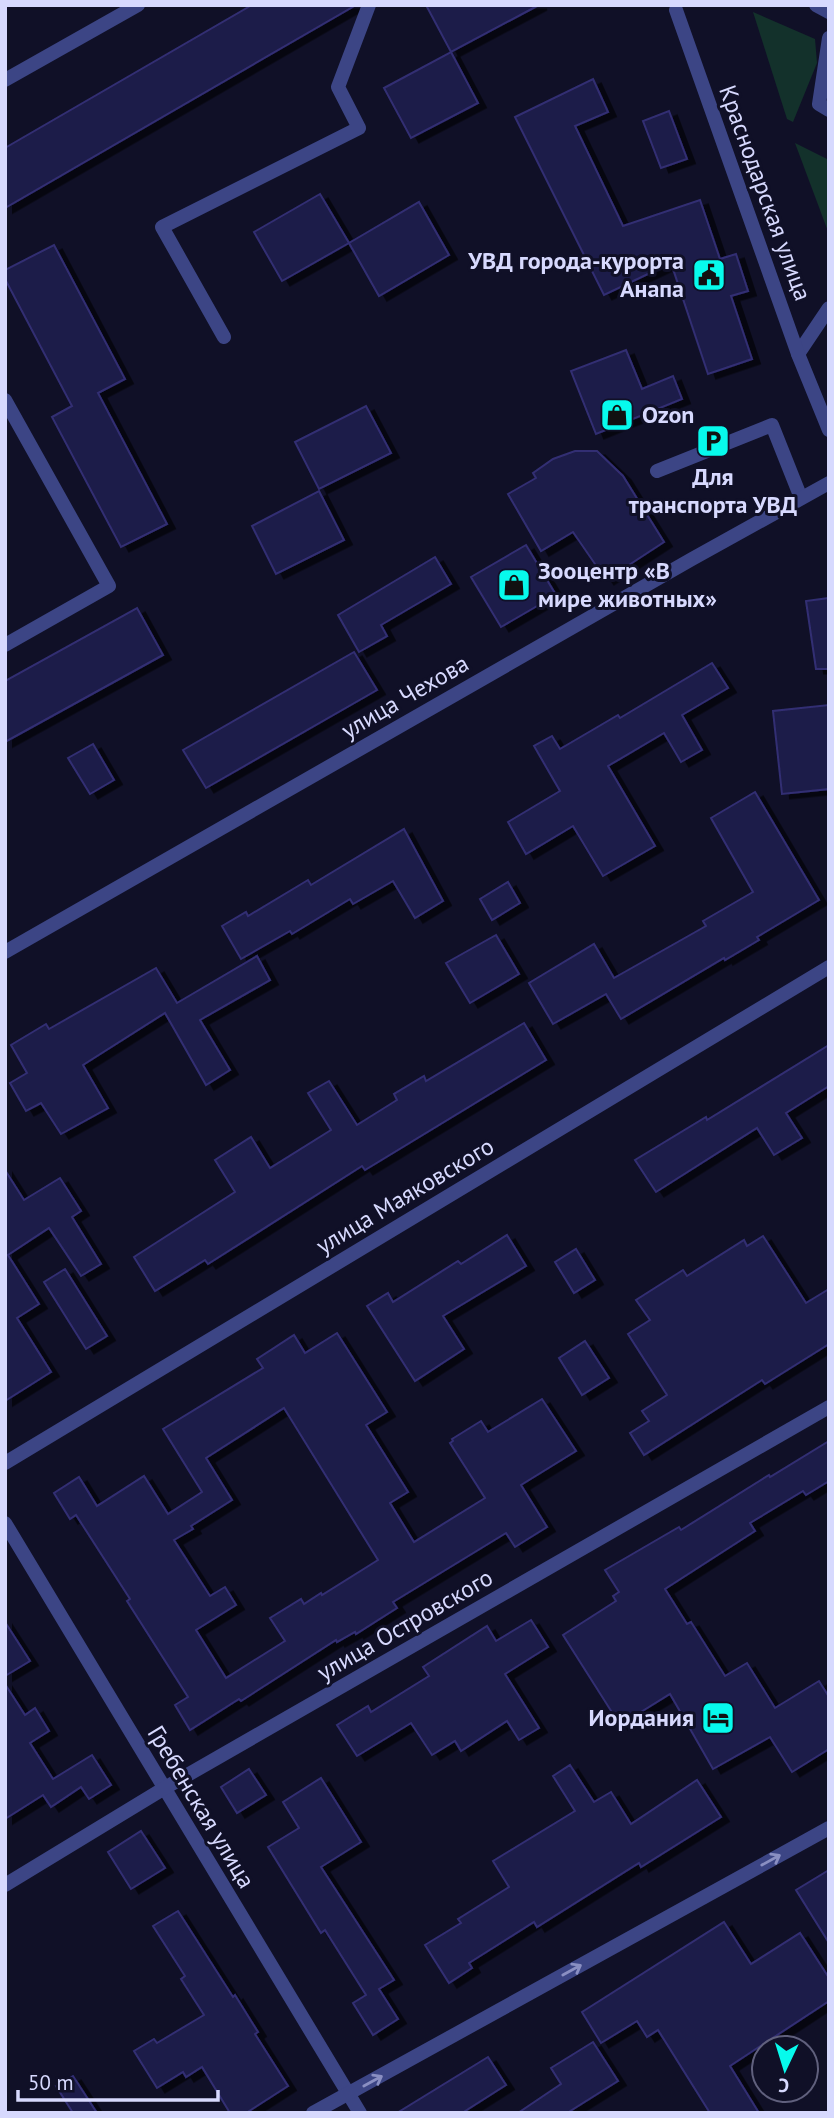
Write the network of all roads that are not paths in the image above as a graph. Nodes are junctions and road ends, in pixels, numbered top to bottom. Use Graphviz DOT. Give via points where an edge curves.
graph roads {
  1 [pos="138,5"];
  2 [pos="369,5"];
  3 [pos="816,5"];
  4 [pos="676,10"];
  5 [pos="829,12"];
  6 [pos="829,38"];
  7 [pos="5,80"];
  8 [pos="829,110"];
  9 [pos="829,308"];
  10 [pos="224,337"];
  11 [pos="797,354"];
  12 [pos="5,400"];
  13 [pos="829,430"];
  14 [pos="657,471"];
  15 [pos="829,483"];
  16 [pos="801,498"];
  17 [pos="5,645"];
  18 [pos="5,952"];
  19 [pos="829,967"];
  20 [pos="829,1407"];
  21 [pos="5,1463"];
  22 [pos="5,1523"];
  23 [pos="163,1789"];
  24 [pos="829,1828"];
  25 [pos="5,1885"];
  26 [pos="348,2094"];
  27 [pos="313,2113"];
  28 [pos="359,2113"];
  1 -- 7 [label="street"];
  2 -- 10 [label="street" via="338,87 359,128 162,227"];
  3 -- 5 [label="street"];
  4 -- 11 [label="street, Краснодарская улица"];
  6 -- 8 [label="street" via="819,104"];
  9 -- 11 [label="street"];
  11 -- 13 [label="street, Краснодарская улица"];
  12 -- 17 [label="street" via="109,586"];
  14 -- 16 [label="street" via="772,425"];
  15 -- 16 [label="street, улица Чехова"];
  16 -- 18 [label="street, улица Чехова"];
  19 -- 21 [label="street, улица Маяковского"];
  20 -- 23 [label="street, улица Островского"];
  22 -- 23 [label="street, Гребенская улица"];
  23 -- 25 [label="street, улица Островского"];
  23 -- 26 [label="street, Гребенская улица"];
  26 -- 24 [label="street, one-way"];
  26 -- 27 [label="street"];
  26 -- 28 [label="street, Гребенская улица"];
}
